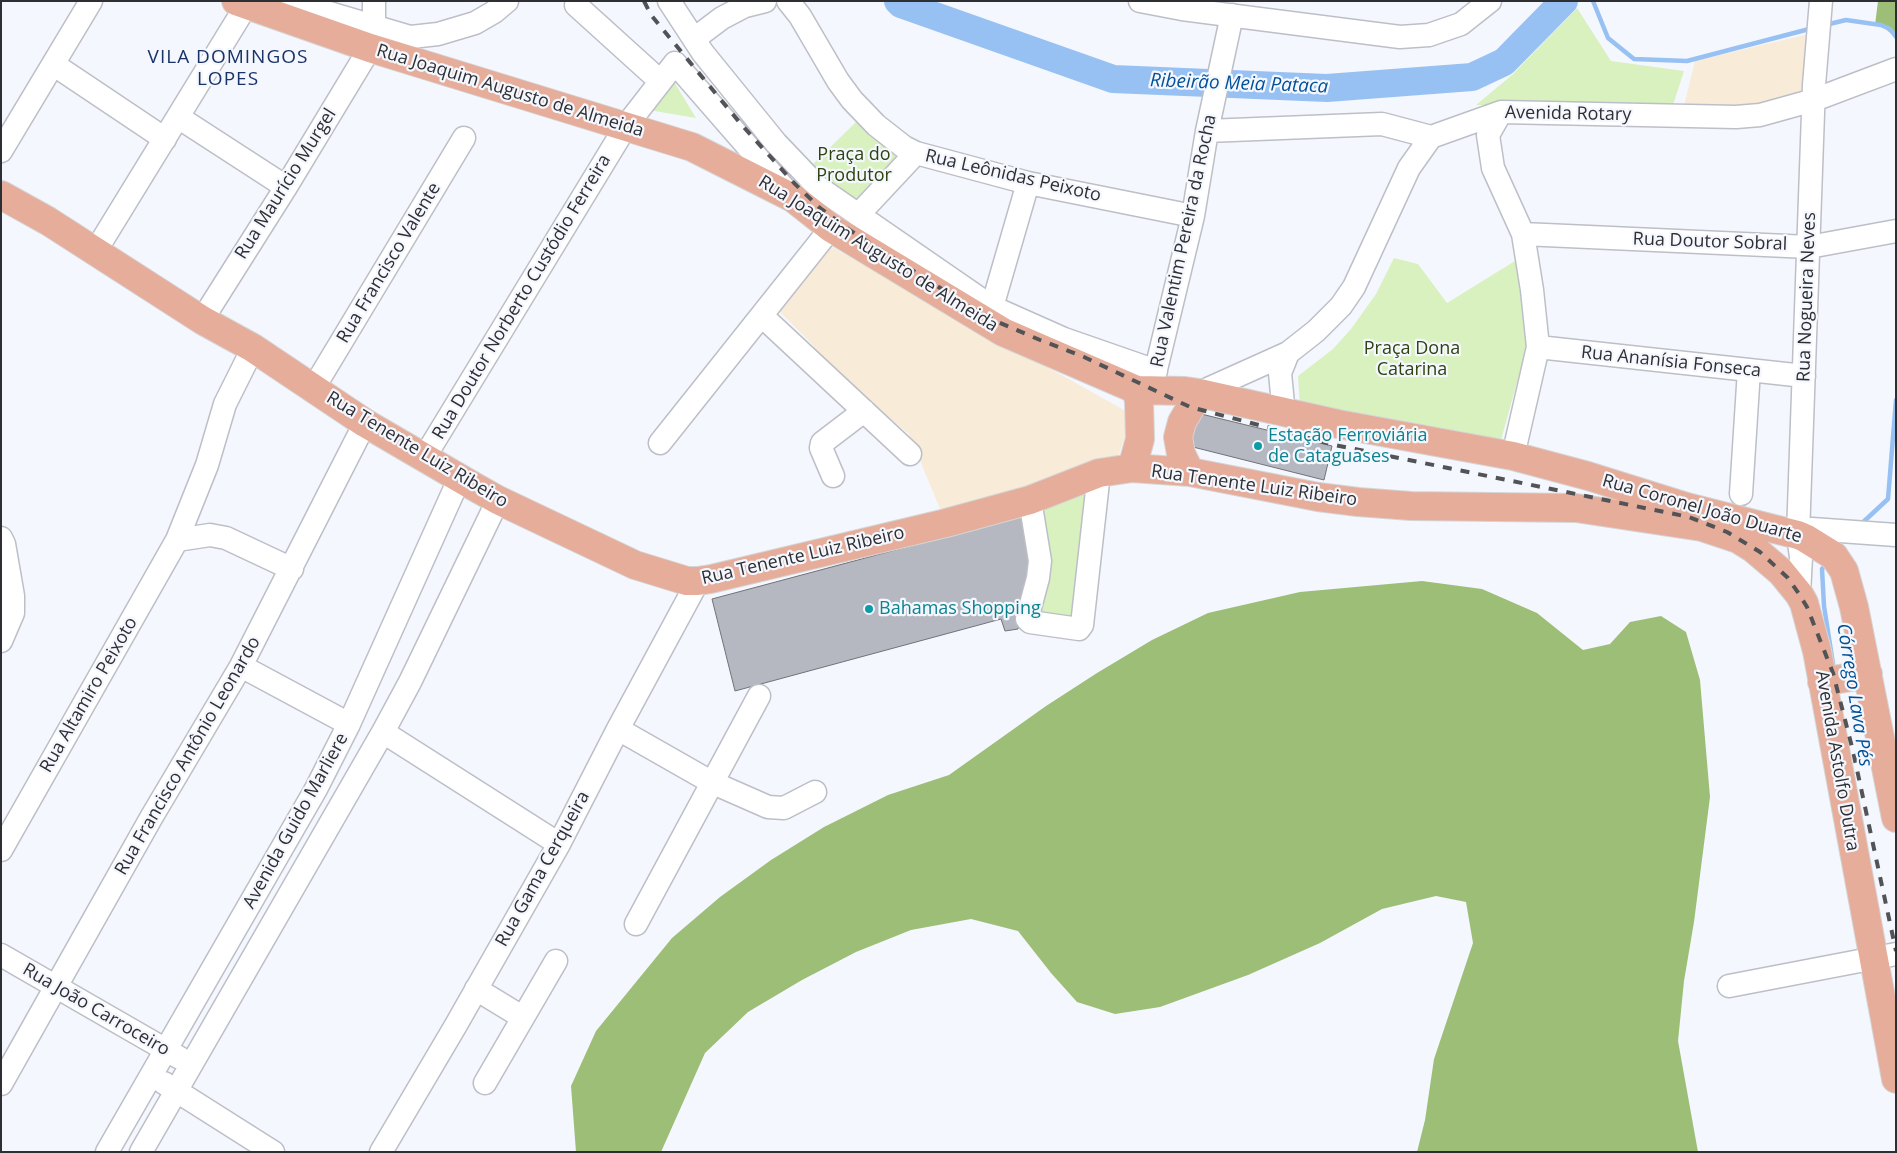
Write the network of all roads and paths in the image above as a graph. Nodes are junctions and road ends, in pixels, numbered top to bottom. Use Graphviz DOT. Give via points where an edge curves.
graph roads {
  1 [pos="91,1"];
  2 [pos="290,1"];
  3 [pos="374,1"];
  4 [pos="507,1"];
  5 [pos="669,1"];
  6 [pos="765,1"];
  7 [pos="788,1"];
  8 [pos="1140,1"];
  9 [pos="1490,1"];
  10 [pos="1822,1"];
  11 [pos="244,2"];
  12 [pos="576,5"];
  13 [pos="1232,15"];
  14 [pos="372,38"];
  15 [pos="694,39"];
  16 [pos="53,64"];
  17 [pos="1896,69"];
  18 [pos="660,81"];
  19 [pos="1814,100"];
  20 [pos="1501,112"];
  21 [pos="178,117"];
  22 [pos="1382,124"];
  23 [pos="626,126"];
  24 [pos="1452,128"];
  25 [pos="1207,131"];
  26 [pos="1431,137"];
  27 [pos="464,138"];
  28 [pos="165,139"];
  29 [pos="1,151"];
  30 [pos="916,153"];
  31 [pos="1409,168"];
  32 [pos="1493,168"];
  33 [pos="1028,183"];
  34 [pos="286,187"];
  35 [pos="1,195"];
  36 [pos="793,198"];
  37 [pos="858,215"];
  38 [pos="1193,216"];
  39 [pos="831,228"];
  40 [pos="1896,231"];
  41 [pos="1523,234"];
  42 [pos="1809,247"];
  43 [pos="95,252"];
  44 [pos="992,307"];
  45 [pos="762,316"];
  46 [pos="202,320"];
  47 [pos="1538,347"];
  48 [pos="253,348"];
  49 [pos="1288,353"];
  50 [pos="1749,370"];
  51 [pos="1804,376"];
  52 [pos="1150,383"];
  53 [pos="313,389"];
  54 [pos="1199,393"];
  55 [pos="864,411"];
  56 [pos="1289,412"];
  57 [pos="365,423"];
  58 [pos="1140,439"];
  59 [pos="660,443"];
  60 [pos="910,454"];
  61 [pos="1513,456"];
  62 [pos="424,458"];
  63 [pos="1132,468"];
  64 [pos="1190,472"];
  65 [pos="1098,473"];
  66 [pos="833,476"];
  67 [pos="1588,476"];
  68 [pos="460,477"];
  69 [pos="1741,494"];
  70 [pos="498,500"];
  71 [pos="1030,500"];
  72 [pos="1576,508"];
  73 [pos="1896,535"];
  74 [pos="1,538"];
  75 [pos="1807,539"];
  76 [pos="177,540"];
  77 [pos="292,569"];
  78 [pos="1781,572"];
  79 [pos="698,582"];
  80 [pos="1799,594"];
  81 [pos="1,641"];
  82 [pos="241,666"];
  83 [pos="1868,674"];
  84 [pos="1822,682"];
  85 [pos="759,696"];
  86 [pos="349,724"];
  87 [pos="618,729"];
  88 [pos="383,732"];
  89 [pos="711,782"];
  90 [pos="815,792"];
  91 [pos="1896,818"];
  92 [pos="558,844"];
  93 [pos="1,850"];
  94 [pos="636,924"];
  95 [pos="1,955"];
  96 [pos="1884,956"];
  97 [pos="556,961"];
  98 [pos="57,986"];
  99 [pos="1729,986"];
  100 [pos="476,989"];
  101 [pos="522,1017"];
  102 [pos="166,1050"];
  103 [pos="191,1064"];
  104 [pos="151,1075"];
  105 [pos="1896,1079"];
  106 [pos="485,1083"];
  107 [pos="1,1084"];
  108 [pos="177,1091"];
  109 [pos="107,1152"];
  110 [pos="141,1152"];
  111 [pos="273,1152"];
  112 [pos="381,1152"];
  1 -- 16 [label="street"];
  2 -- 14 [label="street"];
  3 -- 14 [label="street"];
  4 -- 14 [label="street" via="475,23 438,34"];
  5 -- 15 [label="street"];
  6 -- 15 [label="street" via="745,6 722,18"];
  7 -- 30 [label="street" via="852,100 876,125"];
  8 -- 13 [label="street"];
  9 -- 13 [label="street" via="1461,24 1429,35 1400,37"];
  10 -- 19 [label="street, Rua Nogueira Neves"];
  11 -- 14 [label="main road, Rua Joaquim Augusto de Almeida"];
  11 -- 21 [label="street"];
  12 -- 18 [label="street"];
  13 -- 25 [label="street, Rua Valentim Pereira da Rocha"];
  14 -- 23 [label="main road, Rua Joaquim Augusto de Almeida"];
  14 -- 34 [label="street, Rua Maurício Murgel"];
  15 -- 37 [label="street" via="776,143 818,188"];
  16 -- 28 [label="street"];
  16 -- 29 [label="street"];
  17 -- 19 [label="street, Avenida Rotary"];
  18 -- 23 [label="street, Rua Doutor Norberto Custódio Ferreira"];
  18 -- 36 [label="street, Rua Doutor Norberto Custódio Ferreira" via="675,63"];
  19 -- 20 [label="street, Avenida Rotary" via="1760,115 1736,117"];
  19 -- 42 [label="street, Rua Nogueira Neves"];
  20 -- 24 [label="street, Avenida Rotary"];
  20 -- 32 [label="street" via="1488,135"];
  21 -- 28 [label="street"];
  21 -- 34 [label="street"];
  22 -- 25 [label="street"];
  22 -- 26 [label="street"];
  22 -- 31 [label="street" via="1405,140"];
  23 -- 36 [label="main road, Rua Joaquim Augusto de Almeida" via="692,147"];
  23 -- 62 [label="street, Rua Doutor Norberto Custódio Ferreira"];
  24 -- 26 [label="street, Avenida Rotary"];
  24 -- 32 [label="street" via="1470,135"];
  25 -- 38 [label="street, Rua Valentim Pereira da Rocha"];
  26 -- 31 [label="street"];
  27 -- 53 [label="street, Rua Francisco Valente"];
  28 -- 43 [label="street"];
  30 -- 33 [label="street, Rua Leônidas Peixoto"];
  30 -- 37 [label="street, Rua Leônidas Peixoto"];
  31 -- 49 [label="street" via="1354,287 1341,306"];
  32 -- 41 [label="street"];
  33 -- 38 [label="street, Rua Leônidas Peixoto"];
  33 -- 44 [label="street"];
  34 -- 46 [label="street, Rua Maurício Murgel"];
  35 -- 43 [label="main road, Rua Tenente Luiz Ribeiro"];
  36 -- 39 [label="main road, Rua Joaquim Augusto de Almeida"];
  37 -- 44 [label="street"];
  38 -- 52 [label="street, Rua Valentim Pereira da Rocha"];
  39 -- 45 [label="street"];
  39 -- 52 [label="main road, Rua Joaquim Augusto de Almeida" via="1003,332"];
  40 -- 42 [label="street, Rua Doutor Sobral"];
  41 -- 42 [label="street, Rua Doutor Sobral"];
  41 -- 47 [label="street"];
  42 -- 51 [label="street, Rua Nogueira Neves"];
  43 -- 46 [label="main road, Rua Tenente Luiz Ribeiro"];
  44 -- 52 [label="street"];
  45 -- 55 [label="street"];
  45 -- 59 [label="street"];
  46 -- 48 [label="main road, Rua Tenente Luiz Ribeiro"];
  47 -- 50 [label="street, Rua Ananísia Fonseca"];
  47 -- 61 [label="street"];
  48 -- 53 [label="main road, Rua Tenente Luiz Ribeiro"];
  48 -- 76 [label="street, Rua Altamiro Peixoto" via="225,404 207,465"];
  49 -- 54 [label="street"];
  49 -- 56 [label="street" via="1280,373 1283,404"];
  50 -- 51 [label="street, Rua Ananísia Fonseca"];
  50 -- 69 [label="street"];
  51 -- 75 [label="street, Rua Nogueira Neves"];
  52 -- 54 [label="main road, Rua Joaquim Augusto de Almeida"];
  52 -- 58 [label="main road" via="1140,408"];
  53 -- 57 [label="main road, Rua Tenente Luiz Ribeiro"];
  54 -- 56 [label="main road, Rua Joaquim Augusto de Almeida"];
  54 -- 58 [label="main road" via="1166,406 1154,416"];
  54 -- 64 [label="main road" via="1182,422 1178,437 1181,454"];
  55 -- 60 [label="street"];
  55 -- 66 [label="street" via="822,443 821,448"];
  56 -- 61 [label="main road, Rua Joaquim Augusto de Almeida"];
  57 -- 62 [label="main road, Rua Tenente Luiz Ribeiro"];
  57 -- 77 [label="street, Rua Francisco Antônio Leonardo"];
  58 -- 63 [label="main road"];
  61 -- 67 [label="main road, Rua Joaquim Augusto de Almeida"];
  62 -- 68 [label="main road, Rua Tenente Luiz Ribeiro"];
  63 -- 64 [label="main road, Rua Tenente Luiz Ribeiro"];
  63 -- 65 [label="main road, Rua Tenente Luiz Ribeiro"];
  64 -- 72 [label="main road, Rua Tenente Luiz Ribeiro" via="1318,498 1358,502 1411,506"];
  65 -- 71 [label="main road, Rua Tenente Luiz Ribeiro"];
  65 -- 71 [label="street" via="1079,629 1027,619 1040,561"];
  67 -- 75 [label="main road, Rua Coronel João Duarte"];
  68 -- 70 [label="main road, Rua Tenente Luiz Ribeiro"];
  68 -- 86 [label="street, Avenida Guido Marliere"];
  70 -- 79 [label="main road, Rua Tenente Luiz Ribeiro" via="635,565"];
  70 -- 88 [label="street, Avenida Guido Marliere"];
  71 -- 79 [label="main road, Rua Tenente Luiz Ribeiro"];
  72 -- 78 [label="main road, Rua Coronel João Duarte" via="1723,533 1754,549"];
  73 -- 75 [label="street" via="1812,529"];
  74 -- 81 [label="street" via="6,552 13,613"];
  75 -- 80 [label="street, Rua Nogueira Neves" via="1801,557"];
  75 -- 83 [label="main road" via="1834,556 1844,571"];
  76 -- 77 [label="street" via="210,535 226,538"];
  76 -- 93 [label="street, Rua Altamiro Peixoto"];
  77 -- 82 [label="street, Rua Francisco Antônio Leonardo"];
  78 -- 80 [label="main road, Avenida Astolfo Dutra"];
  79 -- 87 [label="street, Rua Gama Cerqueira"];
  80 -- 84 [label="main road, Avenida Astolfo Dutra" via="1813,634"];
  82 -- 86 [label="street"];
  82 -- 98 [label="street, Rua Francisco Antônio Leonardo"];
  83 -- 84 [label="main road"];
  83 -- 91 [label="main road"];
  84 -- 96 [label="main road, Avenida Astolfo Dutra"];
  85 -- 89 [label="street"];
  86 -- 102 [label="street, Avenida Guido Marliere" via="316,789"];
  87 -- 89 [label="street"];
  87 -- 92 [label="street, Rua Gama Cerqueira"];
  88 -- 92 [label="street"];
  88 -- 103 [label="street, Avenida Guido Marliere"];
  89 -- 90 [label="street" via="775,808 784,808"];
  89 -- 94 [label="street"];
  92 -- 100 [label="street, Rua Gama Cerqueira"];
  95 -- 98 [label="street, Rua João Carroceiro"];
  96 -- 99 [label="street"];
  96 -- 105 [label="main road, Avenida Astolfo Dutra"];
  97 -- 101 [label="street"];
  98 -- 102 [label="street, Rua João Carroceiro"];
  98 -- 107 [label="street, Rua Francisco Antônio Leonardo"];
  100 -- 101 [label="street"];
  100 -- 112 [label="street, Rua Gama Cerqueira"];
  101 -- 106 [label="street"];
  102 -- 103 [label="street, Rua João Carroceiro"];
  102 -- 104 [label="street, Avenida Guido Marliere"];
  103 -- 108 [label="street, Avenida Guido Marliere"];
  104 -- 108 [label="street"];
  104 -- 109 [label="street, Avenida Guido Marliere"];
  108 -- 110 [label="street, Avenida Guido Marliere"];
  108 -- 111 [label="street"];
}
